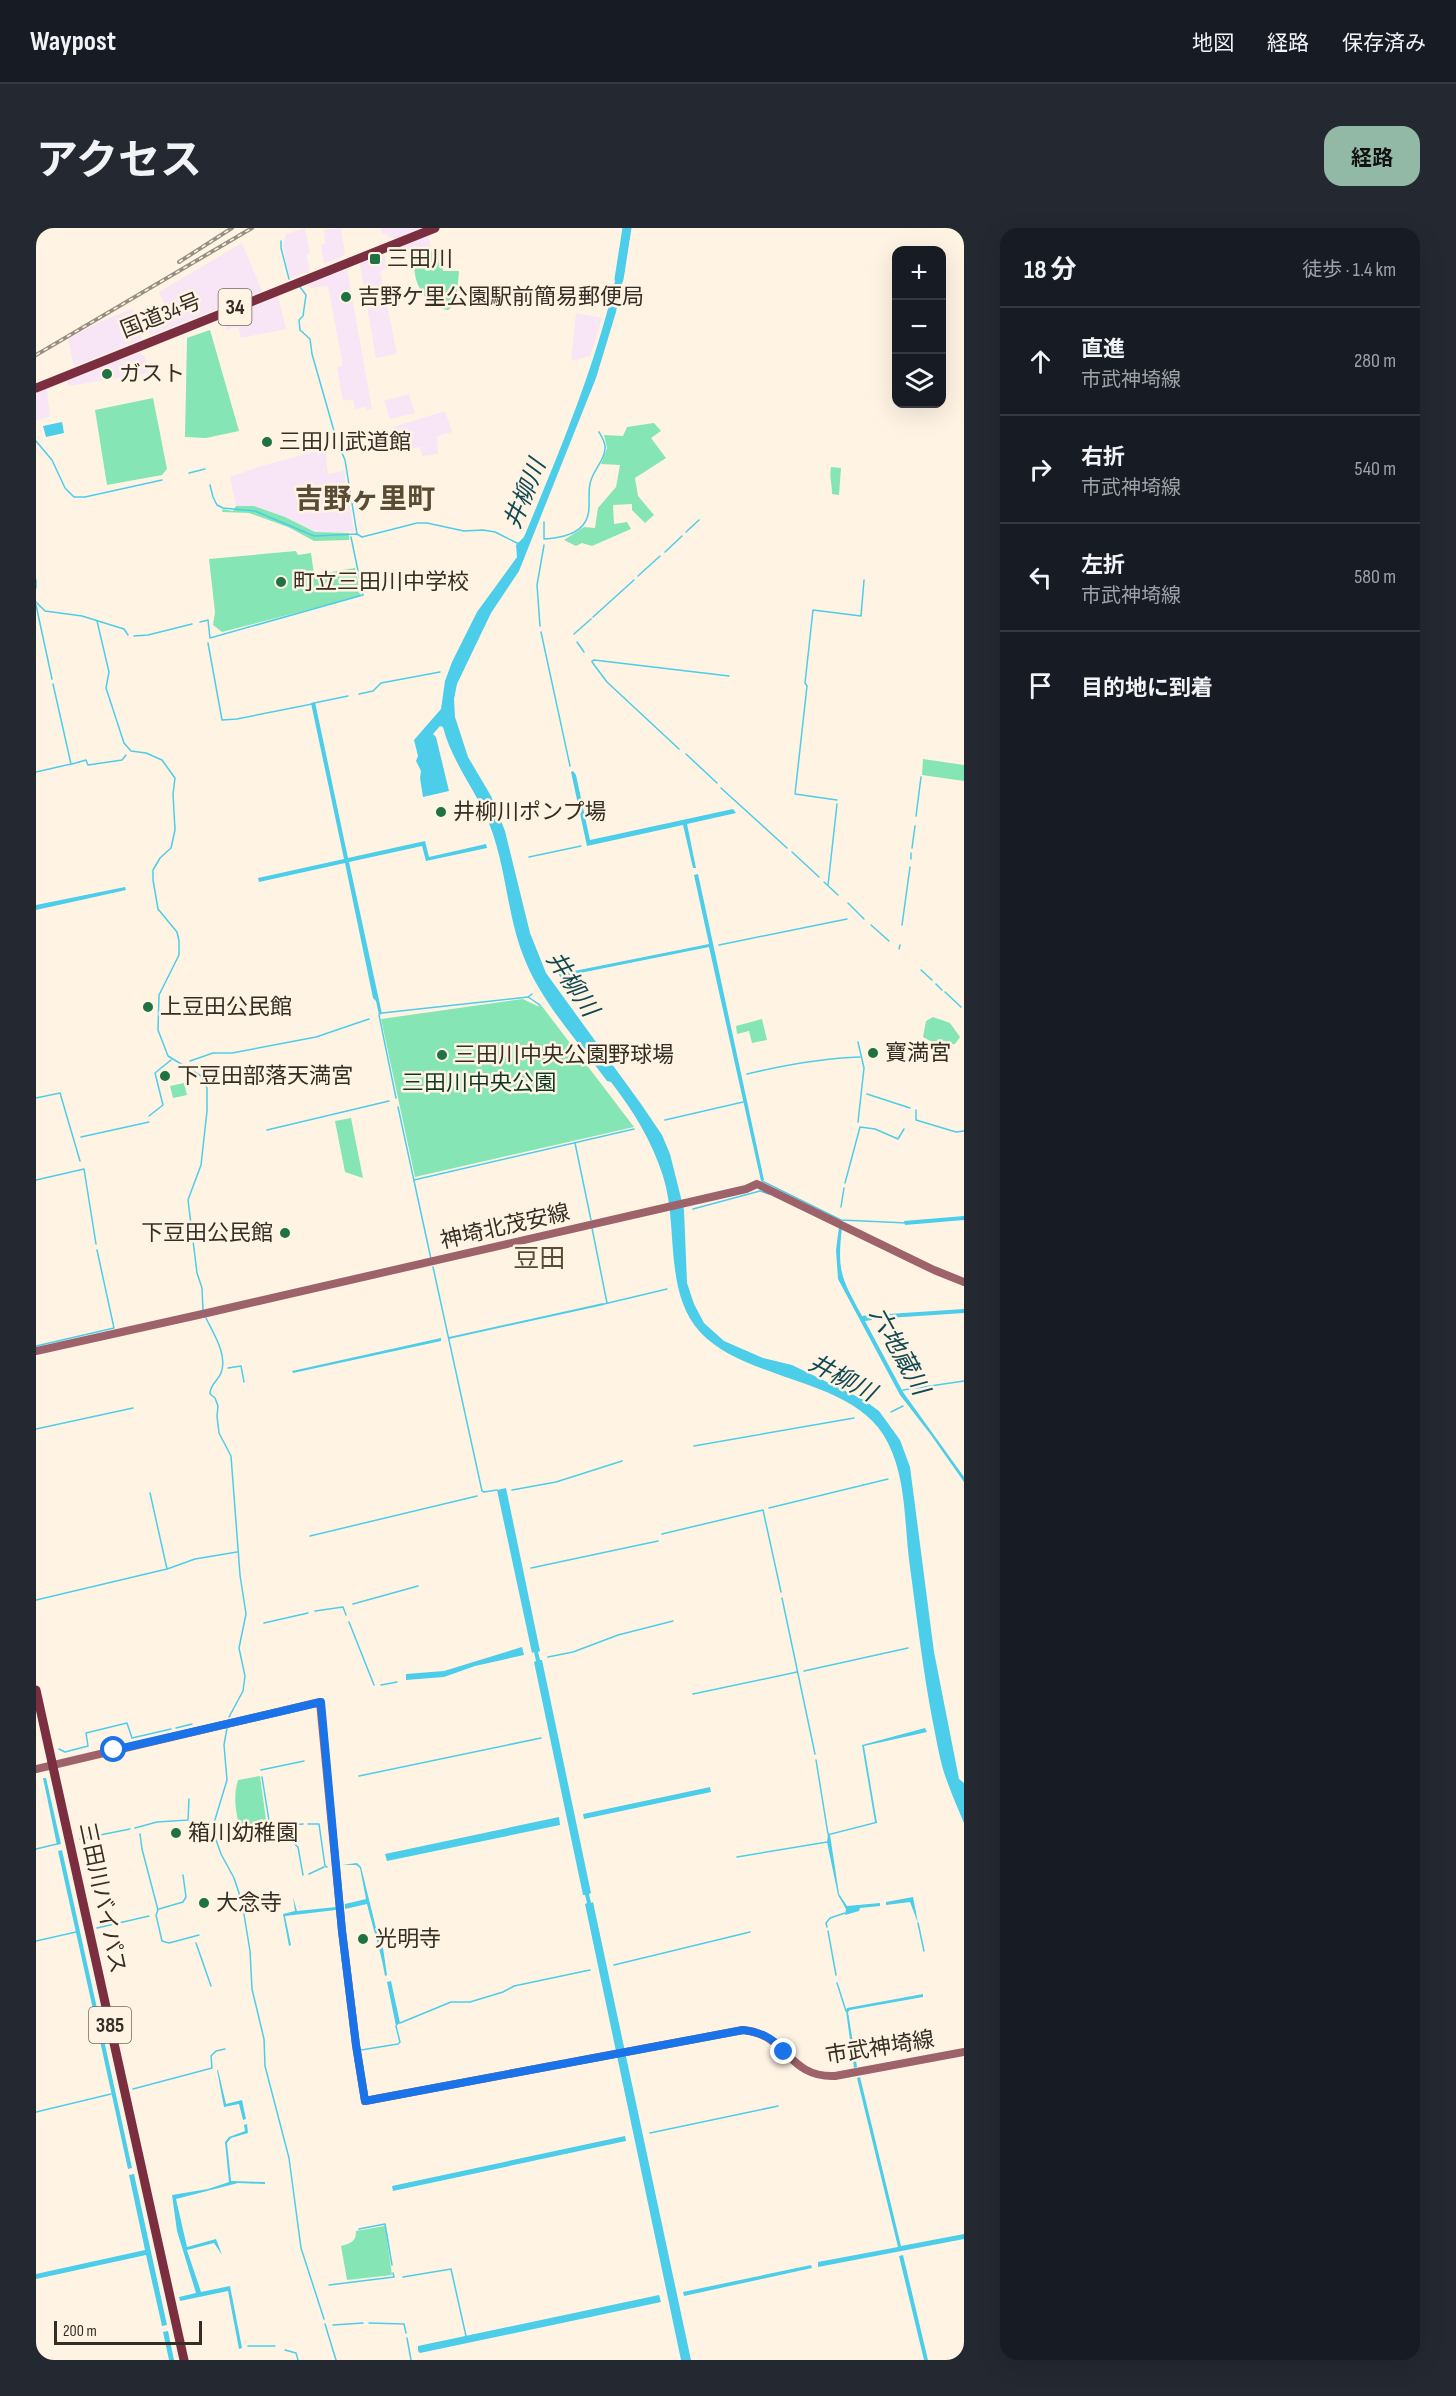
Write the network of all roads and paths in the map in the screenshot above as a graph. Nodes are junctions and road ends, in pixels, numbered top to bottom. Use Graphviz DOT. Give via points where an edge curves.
graph roads {
  1 [pos="435,228"];
  2 [pos="36,388"];
  3 [pos="964,1282"];
  4 [pos="36,1351"];
  5 [pos="36,1690"];
  6 [pos="52,1765"];
  7 [pos="36,1769"];
  8 [pos="964,2052"];
  9 [pos="184,2360"];
  1 -- 2 [label="highway, 国道34号 / 34"];
  3 -- 4 [label="main road, 神埼北茂安線" via="757,1184 667,1208"];
  5 -- 6 [label="highway, 三田川バイパス / 385"];
  6 -- 7 [label="main road, 市武神埼線"];
  6 -- 8 [label="main road, 市武神埼線" via="321,1702 342,1931 365,2101 731,2031 753,2031 770,2038 803,2070 823,2077"];
  6 -- 9 [label="highway, 三田川バイパス / 385"];
}
